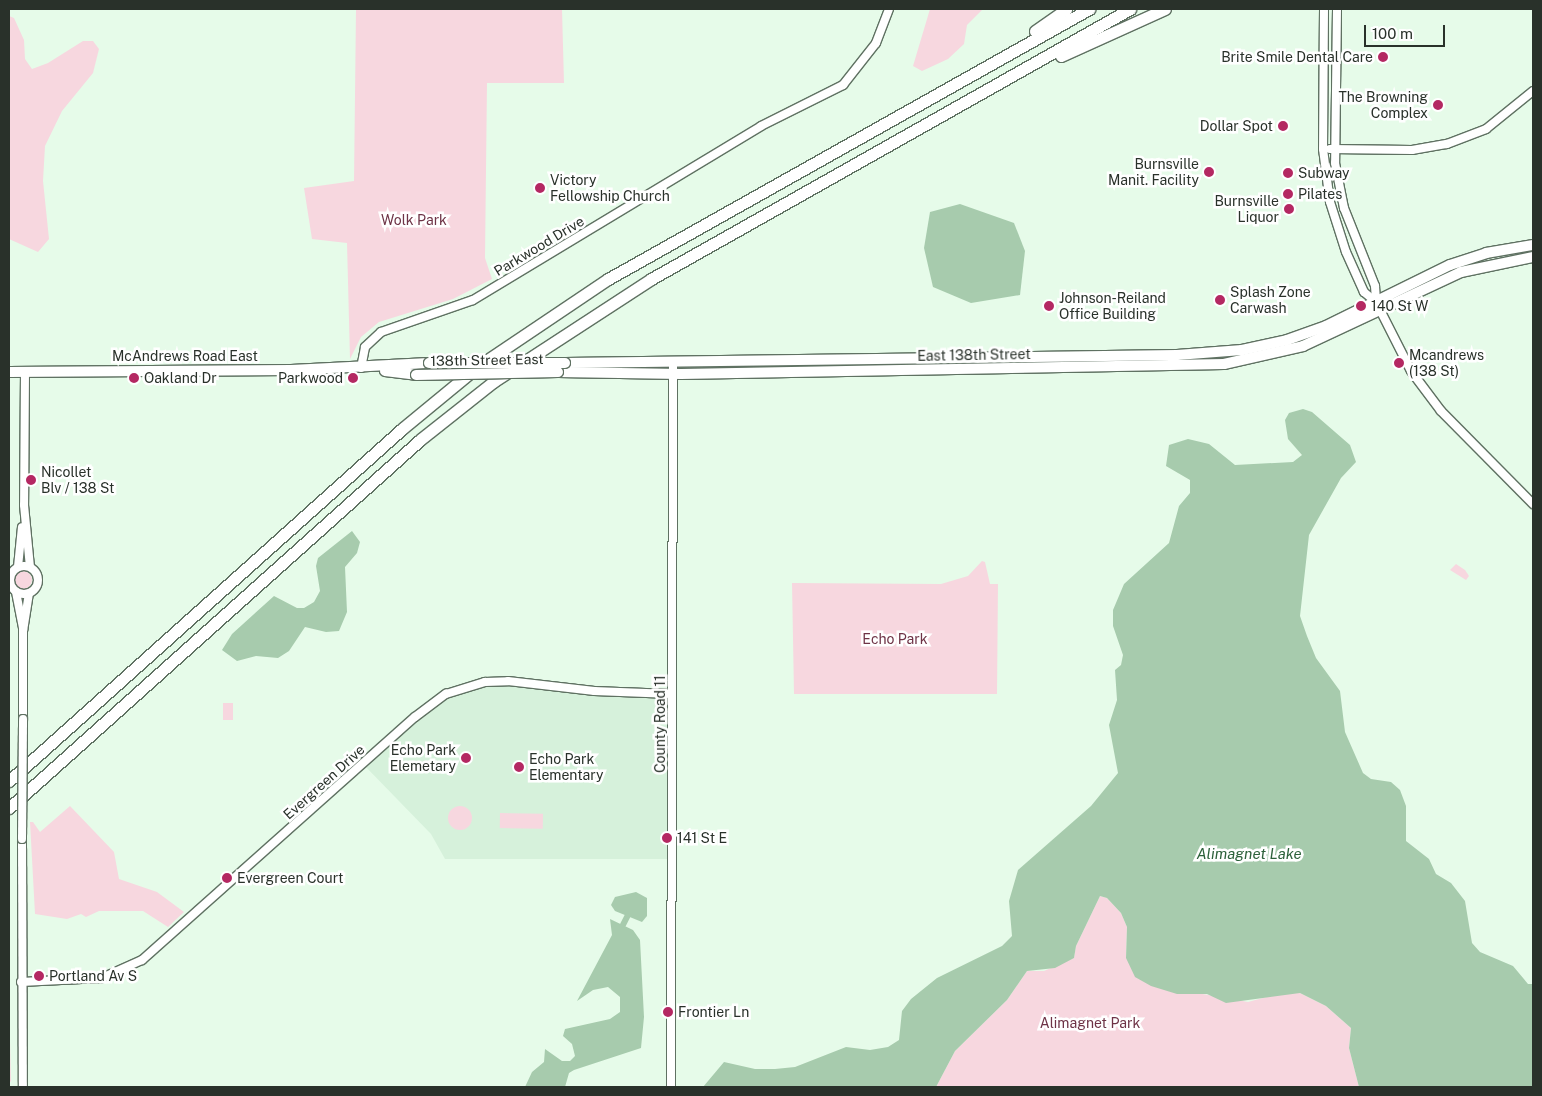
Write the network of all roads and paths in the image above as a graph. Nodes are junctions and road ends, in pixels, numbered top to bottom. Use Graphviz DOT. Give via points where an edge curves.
graph roads {
  1 [pos="888,9"];
  2 [pos="1066,9"];
  3 [pos="1089,9"];
  4 [pos="1130,9"];
  5 [pos="1166,9"];
  6 [pos="1324,9"];
  7 [pos="1337,9"];
  8 [pos="955,84"];
  9 [pos="1000,84"];
  10 [pos="1533,91"];
  11 [pos="1323,149"];
  12 [pos="1334,149"];
  13 [pos="1533,246"];
  14 [pos="1533,257"];
  15 [pos="1376,302"];
  16 [pos="1381,312"];
  17 [pos="673,361"];
  18 [pos="429,363"];
  19 [pos="565,363"];
  20 [pos="362,368"];
  21 [pos="25,371"];
  22 [pos="9,372"];
  23 [pos="558,372"];
  24 [pos="416,375"];
  25 [pos="673,375"];
  26 [pos="1533,504"];
  27 [pos="24,505"];
  28 [pos="30,567"];
  29 [pos="13,571"];
  30 [pos="10,586"];
  31 [pos="16,592"];
  32 [pos="29,593"];
  33 [pos="23,631"];
  34 [pos="672,694"];
  35 [pos="9,781"];
  36 [pos="9,808"];
  37 [pos="21,982"];
  38 [pos="23,1087"];
  39 [pos="671,1087"];
  1 -- 20 [label="street, Parkwood Drive" via="876,43 843,84 761,126 472,300 381,332 365,347"];
  2 -- 8 [label="highway"];
  3 -- 8 [label="highway"];
  4 -- 9 [label="highway"];
  5 -- 9 [label="highway"];
  6 -- 11 [label="street"];
  7 -- 12 [label="street"];
  8 -- 35 [label="highway" via="608,279 477,367 403,428"];
  9 -- 36 [label="highway" via="651,279 493,382 414,446"];
  10 -- 12 [label="street" via="1496,123 1455,142 1412,150"];
  11 -- 12 [label="street"];
  11 -- 15 [label="street" via="1328,193 1337,227 1364,292"];
  12 -- 15 [label="street" via="1344,208 1375,286"];
  13 -- 15 [label="main road, East 138th Street" via="1486,253 1450,265"];
  14 -- 16 [label="main road, East 138th Street" via="1461,272"];
  15 -- 16 [label="street"];
  15 -- 17 [label="main road, East 138th Street" via="1287,340 1209,354"];
  16 -- 25 [label="main road, East 138th Street" via="1303,346 1224,364"];
  16 -- 26 [label="street" via="1411,371 1441,411"];
  17 -- 19 [label="main road, East 138th Street"];
  17 -- 25 [label="street, County Road 11"];
  18 -- 19 [label="main road, 138th Street East, bridge"];
  18 -- 20 [label="main road, McAndrews Road East"];
  20 -- 21 [label="main road, McAndrews Road East"];
  20 -- 24 [label="main road, McAndrews Road East"];
  21 -- 22 [label="main road, McAndrews Road East"];
  21 -- 27 [label="street"];
  23 -- 24 [label="main road, 138th Street East, bridge"];
  23 -- 25 [label="main road, East 138th Street"];
  25 -- 34 [label="street, County Road 11"];
  27 -- 28 [label="street"];
  27 -- 29 [label="street"];
  28 -- 29 [label="street"];
  28 -- 32 [label="street" via="38,580"];
  29 -- 30 [label="street"];
  30 -- 31 [label="street"];
  31 -- 32 [label="street"];
  31 -- 33 [label="street"];
  32 -- 33 [label="street"];
  33 -- 37 [label="street, bridge"];
  34 -- 37 [label="street, Evergreen Drive" via="594,691 508,681 485,682 446,694 415,717 142,960 102,978"];
  34 -- 39 [label="street, County Road 11"];
  37 -- 38 [label="street"];
}
